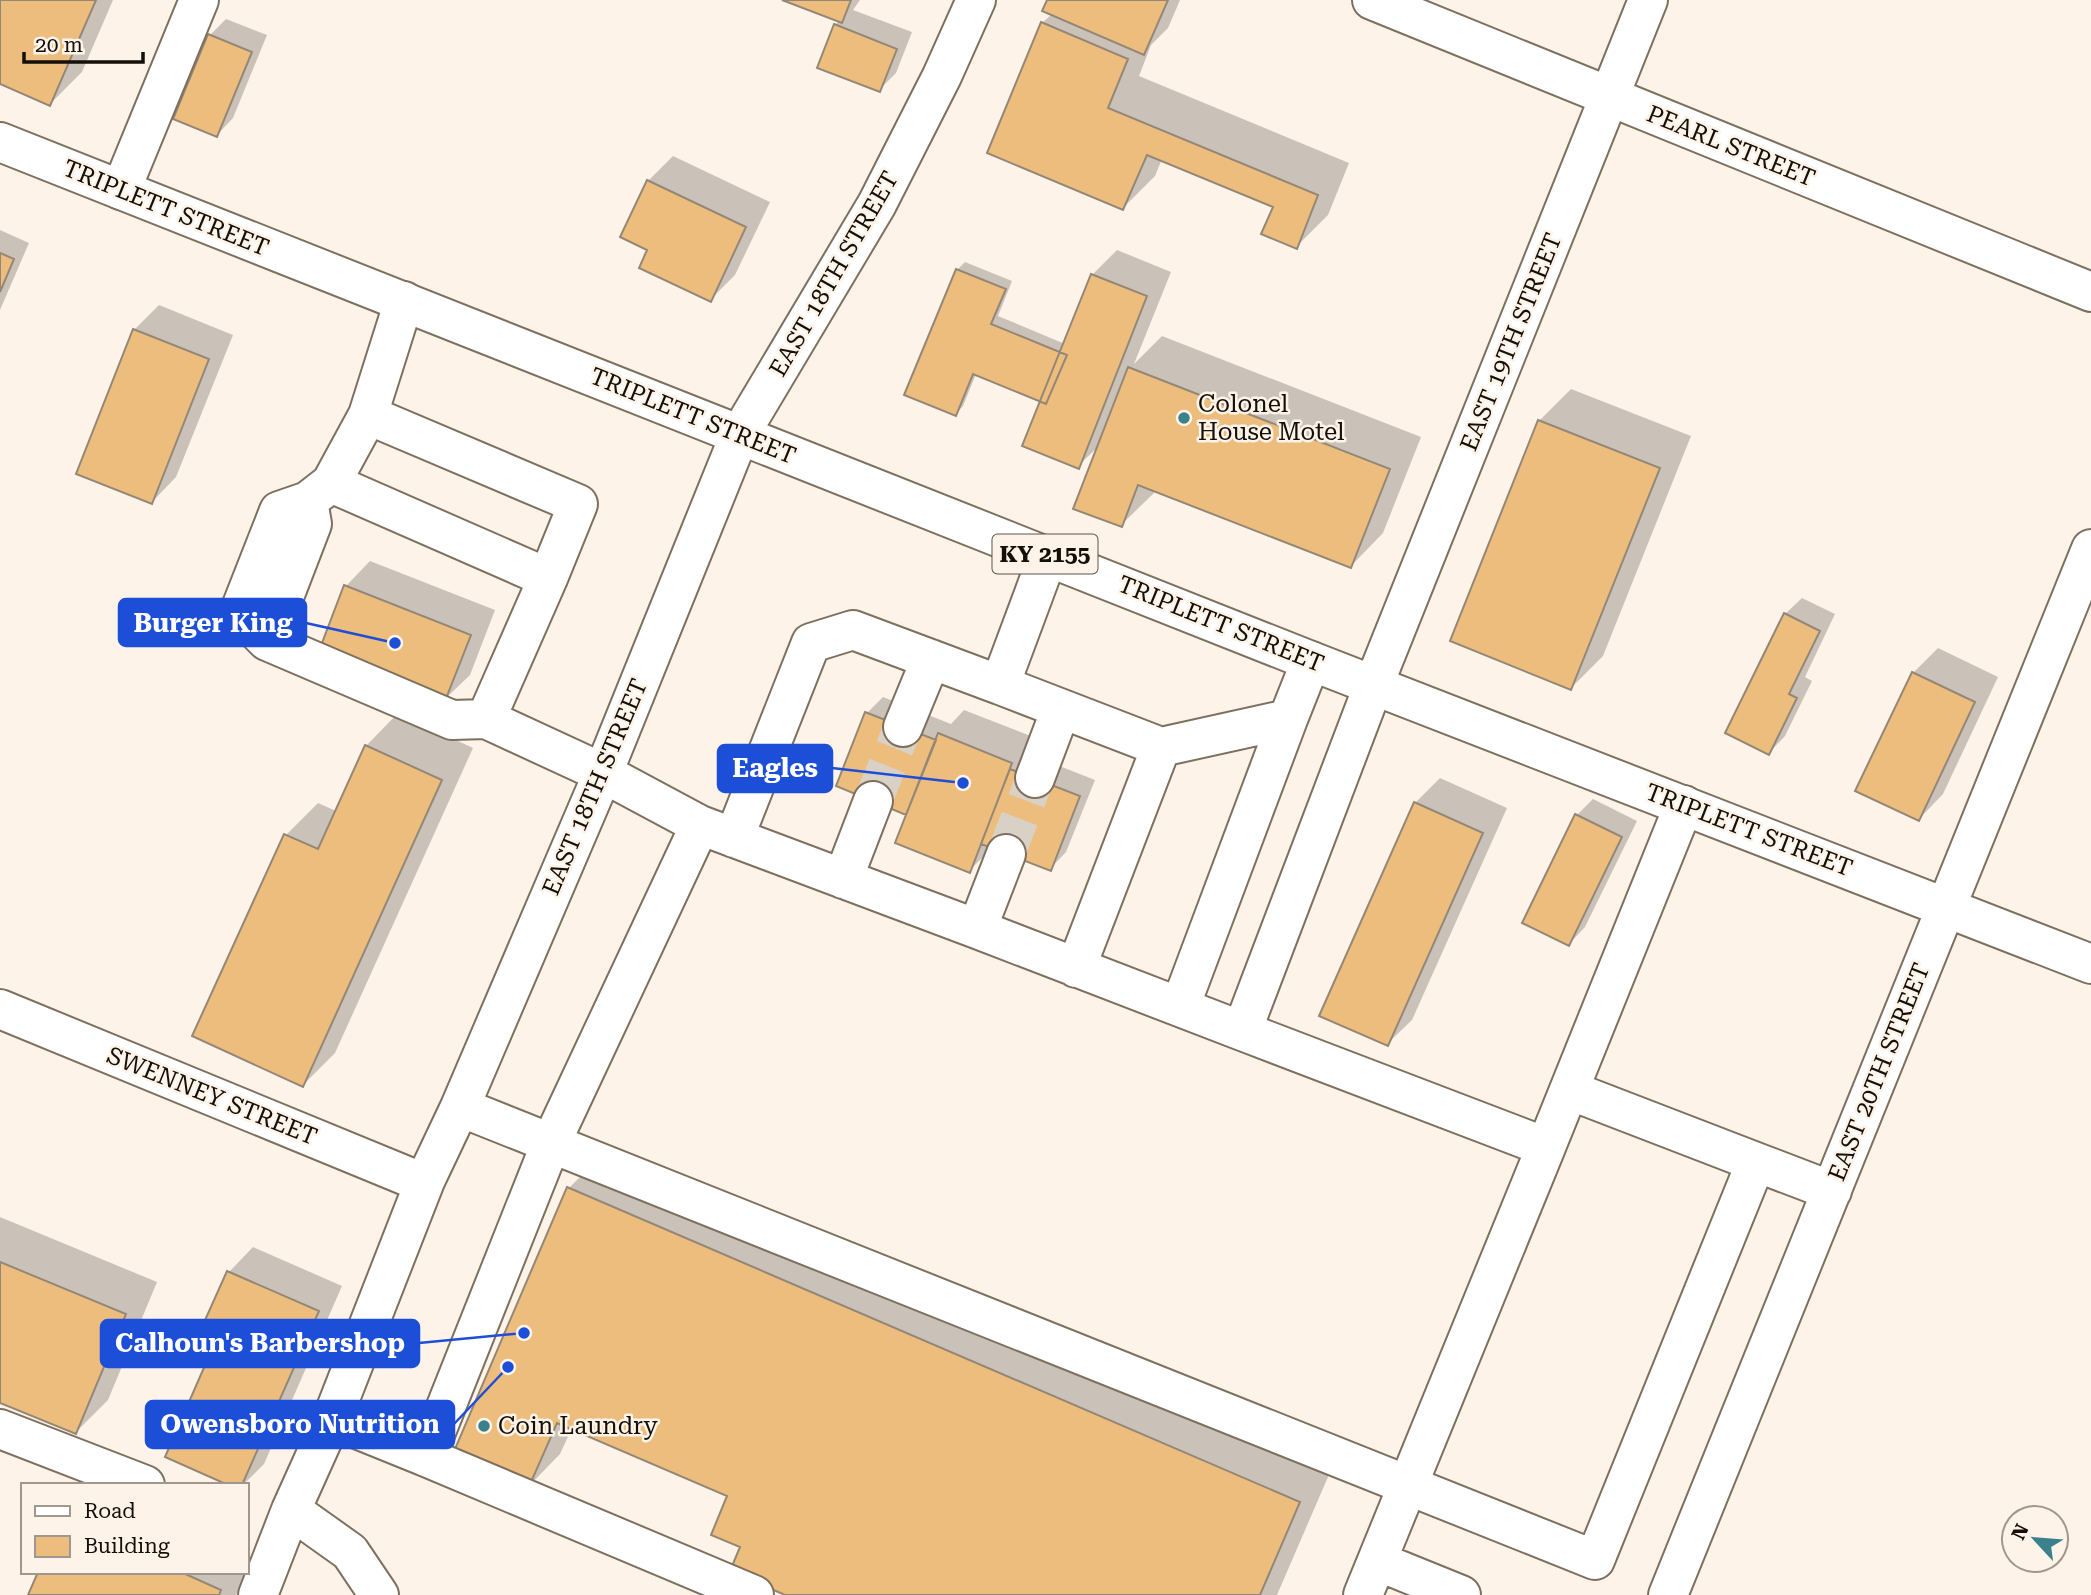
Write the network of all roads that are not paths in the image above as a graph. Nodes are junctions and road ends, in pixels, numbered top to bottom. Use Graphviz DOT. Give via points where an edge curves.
graph roads {
  1 [pos="199,0"];
  2 [pos="976,0"];
  3 [pos="1372,0"];
  4 [pos="1648,0"];
  5 [pos="1609,97"];
  6 [pos="0,142"];
  7 [pos="121,190"];
  8 [pos="2091,292"];
  9 [pos="404,302"];
  10 [pos="368,415"];
  11 [pos="740,434"];
  12 [pos="320,492"];
  13 [pos="2091,550"];
  14 [pos="1048,555"];
  15 [pos="548,578"];
  16 [pos="932,659"];
  17 [pos="1311,661"];
  18 [pos="1374,684"];
  19 [pos="1000,685"];
  20 [pos="1061,709"];
  21 [pos="486,719"];
  22 [pos="1288,719"];
  23 [pos="903,727"];
  24 [pos="1161,747"];
  25 [pos="603,773"];
  26 [pos="1035,778"];
  27 [pos="873,801"];
  28 [pos="1684,805"];
  29 [pos="717,832"];
  30 [pos="1006,854"];
  31 [pos="843,878"];
  32 [pos="1946,907"];
  33 [pos="977,929"];
  34 [pos="2091,964"];
  35 [pos="1076,968"];
  36 [pos="1180,1007"];
  37 [pos="0,1009"];
  38 [pos="1242,1031"];
  39 [pos="1569,1090"];
  40 [pos="460,1107"];
  41 [pos="551,1143"];
  42 [pos="1546,1147"];
  43 [pos="1756,1162"];
  44 [pos="425,1181"];
  45 [pos="1832,1191"];
  46 [pos="332,1419"];
  47 [pos="0,1429"];
  48 [pos="426,1457"];
  49 [pos="140,1483"];
  50 [pos="1408,1486"];
  51 [pos="291,1510"];
  52 [pos="262,1541"];
  53 [pos="1370,1578"];
  54 [pos="258,1595"];
  55 [pos="379,1595"];
  56 [pos="754,1595"];
  57 [pos="1461,1595"];
  58 [pos="1668,1595"];
  1 -- 7 [label="street"];
  2 -- 11 [label="street, EAST 18TH STREET" via="877,204"];
  3 -- 5 [label="street, PEARL STREET"];
  4 -- 5 [label="street, EAST 19TH STREET"];
  5 -- 8 [label="street, PEARL STREET"];
  5 -- 18 [label="street, EAST 19TH STREET"];
  6 -- 7 [label="street, TRIPLETT STREET / KY 2155"];
  7 -- 9 [label="street, TRIPLETT STREET / KY 2155"];
  9 -- 10 [label="street"];
  9 -- 11 [label="street, TRIPLETT STREET / KY 2155"];
  10 -- 12 [label="street"];
  10 -- 15 [label="street" via="579,504"];
  11 -- 14 [label="street, TRIPLETT STREET / KY 2155"];
  11 -- 25 [label="street, EAST 18TH STREET"];
  12 -- 15 [label="street"];
  12 -- 21 [label="street" via="267,641 452,720"];
  13 -- 32 [label="street, EAST 20TH STREET"];
  14 -- 17 [label="street, TRIPLETT STREET / KY 2155"];
  14 -- 19 [label="street"];
  15 -- 21 [label="street"];
  16 -- 19 [label="street"];
  16 -- 23 [label="street"];
  16 -- 29 [label="street" via="853,630 811,643"];
  17 -- 18 [label="street, TRIPLETT STREET / KY 2155"];
  17 -- 22 [label="street"];
  18 -- 28 [label="street, TRIPLETT STREET / KY 2155"];
  18 -- 38 [label="street, EAST 19TH STREET"];
  19 -- 20 [label="street"];
  20 -- 24 [label="street"];
  20 -- 26 [label="street"];
  21 -- 25 [label="street"];
  22 -- 24 [label="street"];
  22 -- 36 [label="street"];
  24 -- 35 [label="street"];
  25 -- 29 [label="street"];
  25 -- 40 [label="street, EAST 18TH STREET"];
  27 -- 31 [label="street"];
  28 -- 32 [label="street, TRIPLETT STREET / KY 2155"];
  28 -- 39 [label="street"];
  29 -- 31 [label="street"];
  29 -- 41 [label="street"];
  30 -- 33 [label="street"];
  31 -- 33 [label="street"];
  32 -- 34 [label="street, TRIPLETT STREET / KY 2155"];
  32 -- 45 [label="street, EAST 20TH STREET"];
  33 -- 35 [label="street"];
  35 -- 36 [label="street"];
  36 -- 38 [label="street"];
  37 -- 44 [label="street, SWENNEY STREET"];
  38 -- 42 [label="street"];
  39 -- 42 [label="street"];
  39 -- 43 [label="street"];
  40 -- 41 [label="street"];
  40 -- 44 [label="street, EAST 18TH STREET"];
  41 -- 48 [label="street"];
  41 -- 50 [label="street"];
  42 -- 50 [label="street"];
  43 -- 45 [label="street"];
  43 -- 50 [label="street" via="1595,1560"];
  44 -- 46 [label="street, EAST 18TH STREET"];
  45 -- 58 [label="street, EAST 20TH STREET"];
  46 -- 48 [label="street"];
  46 -- 51 [label="street, EAST 18TH STREET"];
  47 -- 49 [label="street"];
  48 -- 56 [label="street"];
  50 -- 53 [label="street"];
  51 -- 52 [label="street, EAST 18TH STREET"];
  51 -- 55 [label="street" via="350,1552"];
  52 -- 54 [label="street, EAST 18TH STREET"];
  53 -- 57 [label="street"];
}
